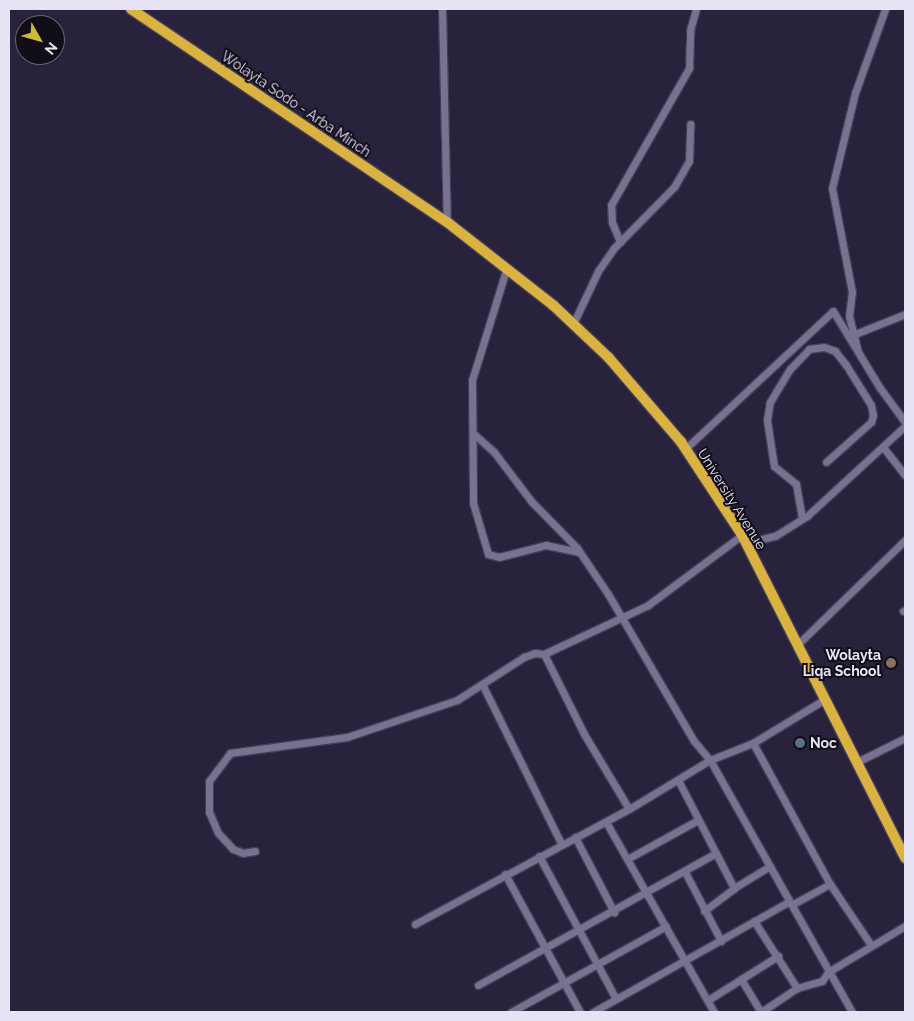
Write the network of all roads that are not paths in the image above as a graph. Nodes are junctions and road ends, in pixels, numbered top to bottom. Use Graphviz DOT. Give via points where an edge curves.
graph roads {
  1 [pos="131,9"];
  2 [pos="442,9"];
  3 [pos="696,9"];
  4 [pos="885,9"];
  5 [pos="690,124"];
  6 [pos="447,222"];
  7 [pos="620,242"];
  8 [pos="507,267"];
  9 [pos="905,314"];
  10 [pos="573,324"];
  11 [pos="854,334"];
  12 [pos="858,352"];
  13 [pos="905,424"];
  14 [pos="474,434"];
  15 [pos="884,447"];
  16 [pos="685,449"];
  17 [pos="826,462"];
  18 [pos="905,475"];
  19 [pos="802,518"];
  20 [pos="744,539"];
  21 [pos="905,540"];
  22 [pos="579,552"];
  23 [pos="622,617"];
  24 [pos="797,645"];
  25 [pos="544,654"];
  26 [pos="483,686"];
  27 [pos="825,699"];
  28 [pos="905,738"];
  29 [pos="753,743"];
  30 [pos="710,760"];
  31 [pos="857,762"];
  32 [pos="678,780"];
  33 [pos="629,809"];
  34 [pos="698,820"];
  35 [pos="606,822"];
  36 [pos="576,837"];
  37 [pos="561,843"];
  38 [pos="255,851"];
  39 [pos="716,853"];
  40 [pos="539,856"];
  41 [pos="629,858"];
  42 [pos="905,858"];
  43 [pos="770,866"];
  44 [pos="684,872"];
  45 [pos="504,874"];
  46 [pos="830,884"];
  47 [pos="734,888"];
  48 [pos="646,893"];
  49 [pos="788,902"];
  50 [pos="704,911"];
  51 [pos="614,912"];
  52 [pos="754,921"];
  53 [pos="415,924"];
  54 [pos="666,926"];
  55 [pos="905,926"];
  56 [pos="579,930"];
  57 [pos="721,941"];
  58 [pos="870,945"];
  59 [pos="546,948"];
  60 [pos="778,956"];
  61 [pos="686,959"];
  62 [pos="598,966"];
  63 [pos="828,972"];
  64 [pos="742,979"];
  65 [pos="564,984"];
  66 [pos="478,985"];
  67 [pos="797,988"];
  68 [pos="616,999"];
  69 [pos="708,1000"];
  70 [pos="512,1012"];
  71 [pos="580,1012"];
  72 [pos="593,1012"];
  73 [pos="714,1012"];
  74 [pos="761,1012"];
  75 [pos="852,1012"];
  1 -- 6 [label="highway, Wolayta Sodo - Arba Minch"];
  2 -- 6 [label="street"];
  3 -- 7 [label="street" via="690,30 689,68 611,205 612,222"];
  4 -- 11 [label="street" via="855,93 832,188 852,292 849,316"];
  5 -- 7 [label="street" via="689,161 674,186"];
  6 -- 8 [label="highway, University Avenue"];
  7 -- 10 [label="street" via="598,271"];
  8 -- 10 [label="highway, University Avenue"];
  8 -- 14 [label="street" via="472,380"];
  9 -- 11 [label="street"];
  10 -- 16 [label="highway, University Avenue" via="609,358"];
  11 -- 12 [label="street"];
  12 -- 13 [label="street"];
  12 -- 16 [label="street" via="833,311"];
  13 -- 15 [label="street"];
  14 -- 22 [label="street" via="494,452 531,502"];
  14 -- 22 [label="street" via="473,503 488,554 499,557 546,545"];
  15 -- 18 [label="street"];
  15 -- 19 [label="street"];
  16 -- 20 [label="highway, University Avenue"];
  17 -- 19 [label="street" via="872,422 873,415 867,397 846,365 835,351 824,347 809,349 790,369 770,402 767,420 774,466 796,484"];
  19 -- 20 [label="street" via="775,536"];
  20 -- 23 [label="street" via="648,605"];
  20 -- 24 [label="highway, University Avenue"];
  21 -- 24 [label="street"];
  22 -- 23 [label="street"];
  23 -- 25 [label="street"];
  23 -- 30 [label="street" via="694,741"];
  24 -- 27 [label="highway, University Avenue"];
  25 -- 26 [label="street" via="524,657"];
  25 -- 33 [label="street" via="584,734"];
  26 -- 37 [label="street"];
  26 -- 38 [label="street" via="457,700 347,737 230,753 209,781 209,812 218,832 233,849 243,853"];
  27 -- 29 [label="street"];
  27 -- 31 [label="highway, University Avenue"];
  28 -- 31 [label="street"];
  29 -- 30 [label="street"];
  29 -- 46 [label="street"];
  30 -- 32 [label="street"];
  30 -- 43 [label="street"];
  31 -- 42 [label="highway, University Avenue"];
  32 -- 33 [label="street"];
  32 -- 34 [label="street"];
  33 -- 35 [label="street"];
  34 -- 39 [label="street"];
  34 -- 41 [label="street"];
  35 -- 36 [label="street"];
  35 -- 41 [label="street"];
  36 -- 37 [label="street"];
  36 -- 51 [label="street"];
  37 -- 40 [label="street"];
  39 -- 44 [label="street"];
  39 -- 47 [label="street"];
  40 -- 45 [label="street"];
  40 -- 56 [label="street"];
  41 -- 48 [label="street"];
  43 -- 47 [label="street"];
  43 -- 49 [label="street"];
  44 -- 48 [label="street"];
  44 -- 50 [label="street"];
  45 -- 53 [label="street"];
  45 -- 59 [label="street"];
  46 -- 49 [label="street" via="793,904"];
  46 -- 58 [label="street"];
  47 -- 50 [label="street"];
  48 -- 51 [label="street"];
  48 -- 54 [label="street"];
  49 -- 52 [label="street"];
  49 -- 63 [label="street"];
  50 -- 57 [label="street"];
  51 -- 56 [label="street"];
  52 -- 57 [label="street"];
  52 -- 60 [label="street"];
  54 -- 61 [label="street"];
  54 -- 62 [label="street"];
  55 -- 58 [label="street"];
  56 -- 59 [label="street"];
  56 -- 62 [label="street"];
  57 -- 61 [label="street"];
  58 -- 63 [label="street"];
  59 -- 65 [label="street"];
  59 -- 66 [label="street"];
  60 -- 64 [label="street"];
  60 -- 67 [label="street"];
  61 -- 68 [label="street"];
  61 -- 69 [label="street"];
  62 -- 65 [label="street"];
  62 -- 68 [label="street"];
  63 -- 67 [label="street" via="822,981"];
  63 -- 75 [label="street"];
  64 -- 69 [label="street"];
  64 -- 74 [label="street"];
  65 -- 70 [label="street"];
  65 -- 71 [label="street"];
  67 -- 74 [label="street"];
  68 -- 72 [label="street"];
  69 -- 73 [label="street"];
}
